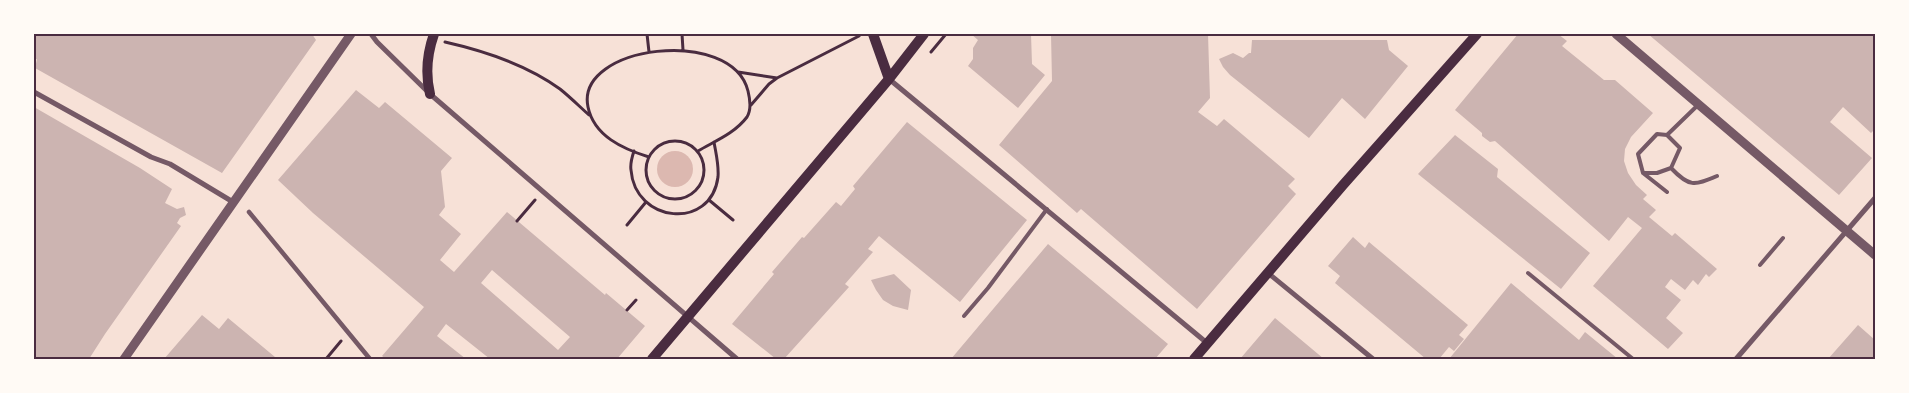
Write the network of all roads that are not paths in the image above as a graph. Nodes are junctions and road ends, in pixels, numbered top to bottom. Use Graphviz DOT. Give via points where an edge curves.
graph roads {
  1 [pos="351,34"];
  2 [pos="371,34"];
  3 [pos="434,34"];
  4 [pos="873,34"];
  5 [pos="924,34"];
  6 [pos="1478,34"];
  7 [pos="1616,34"];
  8 [pos="889,79"];
  9 [pos="34,92"];
  10 [pos="430,94"];
  11 [pos="1699,104"];
  12 [pos="1667,135"];
  13 [pos="1671,168"];
  14 [pos="1643,173"];
  15 [pos="1717,176"];
  16 [pos="1667,192"];
  17 [pos="1875,198"];
  18 [pos="233,202"];
  19 [pos="1048,209"];
  20 [pos="249,212"];
  21 [pos="1847,231"];
  22 [pos="1784,238"];
  23 [pos="1875,255"];
  24 [pos="1760,265"];
  25 [pos="1267,272"];
  26 [pos="1528,273"];
  27 [pos="964,316"];
  28 [pos="687,317"];
  29 [pos="1207,343"];
  30 [pos="124,359"];
  31 [pos="370,359"];
  32 [pos="652,359"];
  33 [pos="736,359"];
  34 [pos="1194,359"];
  35 [pos="1372,359"];
  36 [pos="1633,359"];
  37 [pos="1736,359"];
  1 -- 18 [label="street"];
  2 -- 10 [label="street"];
  3 -- 10 [label="main road" via="427,62"];
  4 -- 8 [label="main road"];
  5 -- 8 [label="main road"];
  6 -- 25 [label="main road"];
  7 -- 11 [label="street"];
  8 -- 19 [label="street"];
  8 -- 28 [label="main road"];
  9 -- 18 [label="street" via="151,157 170,164"];
  10 -- 28 [label="street"];
  11 -- 12 [label="lane"];
  11 -- 21 [label="street"];
  12 -- 13 [label="lane" via="1680,148"];
  12 -- 14 [label="lane" via="1657,134 1638,154"];
  13 -- 14 [label="lane"];
  13 -- 15 [label="lane" via="1683,181 1700,184"];
  14 -- 16 [label="lane"];
  17 -- 21 [label="street"];
  18 -- 30 [label="street"];
  19 -- 27 [label="lane"];
  19 -- 29 [label="street"];
  20 -- 31 [label="street"];
  21 -- 23 [label="street"];
  21 -- 37 [label="street"];
  22 -- 24 [label="lane"];
  25 -- 29 [label="main road"];
  25 -- 35 [label="street"];
  26 -- 36 [label="lane"];
  28 -- 32 [label="main road"];
  28 -- 33 [label="street"];
  29 -- 34 [label="main road"];
}
